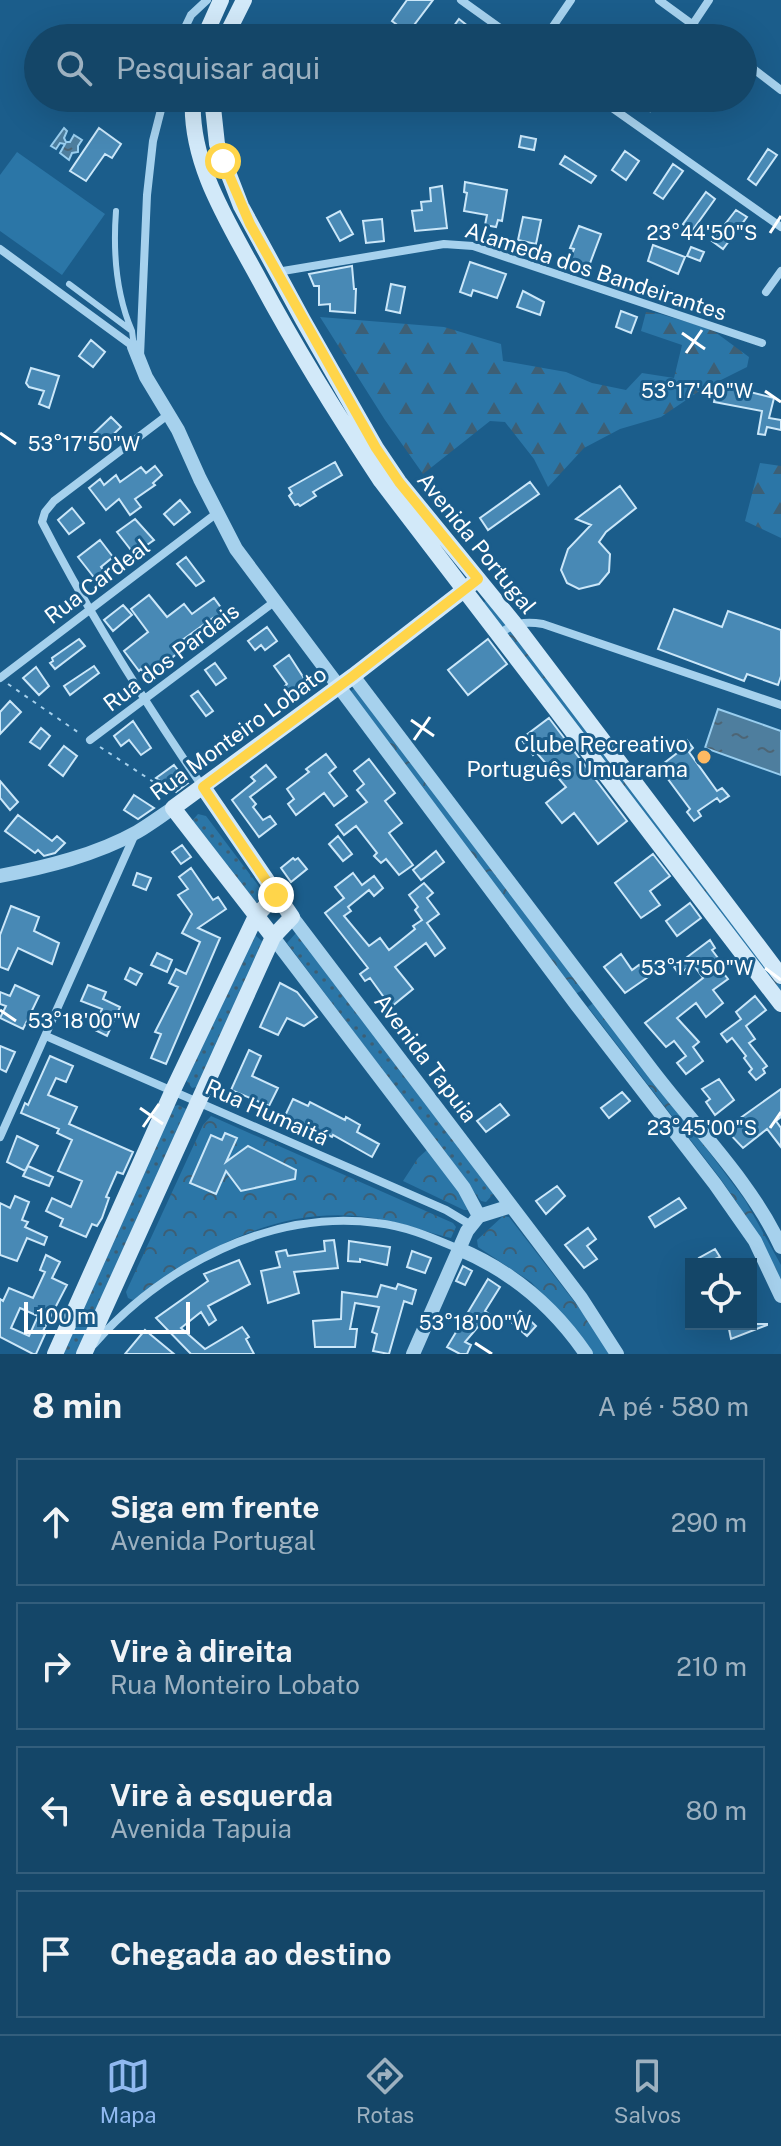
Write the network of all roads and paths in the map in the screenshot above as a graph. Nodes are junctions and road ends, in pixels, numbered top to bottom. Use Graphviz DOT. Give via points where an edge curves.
graph roads {
  1 [pos="207,0"];
  2 [pos="221,0"];
  3 [pos="244,0"];
  4 [pos="461,0"];
  5 [pos="571,0"];
  6 [pos="659,0"];
  7 [pos="709,0"];
  8 [pos="187,24"];
  9 [pos="210,24"];
  10 [pos="232,24"];
  11 [pos="494,24"];
  12 [pos="555,24"];
  13 [pos="693,24"];
  14 [pos="757,71"];
  15 [pos="780,87"];
  16 [pos="160,112"];
  17 [pos="193,112"];
  18 [pos="213,112"];
  19 [pos="618,112"];
  20 [pos="116,211"];
  21 [pos="781,227"];
  22 [pos="0,249"];
  23 [pos="781,271"];
  24 [pos="276,272"];
  25 [pos="69,284"];
  26 [pos="766,292"];
  27 [pos="132,331"];
  28 [pos="762,343"];
  29 [pos="137,352"];
  30 [pos="169,414"];
  31 [pos="217,513"];
  32 [pos="472,584"];
  33 [pos="274,602"];
  34 [pos="89,610"];
  35 [pos="514,623"];
  36 [pos="499,634"];
  37 [pos="353,676"];
  38 [pos="0,678"];
  39 [pos="339,686"];
  40 [pos="144,700"];
  41 [pos="781,705"];
  42 [pos="90,740"];
  43 [pos="595,746"];
  44 [pos="203,787"];
  45 [pos="173,808"];
  46 [pos="136,833"];
  47 [pos="692,874"];
  48 [pos="0,876"];
  49 [pos="276,895"];
  50 [pos="256,916"];
  51 [pos="292,917"];
  52 [pos="273,937"];
  53 [pos="781,976"];
  54 [pos="592,992"];
  55 [pos="576,1004"];
  56 [pos="781,1004"];
  57 [pos="46,1036"];
  58 [pos="173,1090"];
  59 [pos="199,1102"];
  60 [pos="0,1137"];
  61 [pos="732,1171"];
  62 [pos="715,1184"];
  63 [pos="511,1206"];
  64 [pos="475,1220"];
  65 [pos="781,1247"];
  66 [pos="459,1249"];
  67 [pos="781,1296"];
  68 [pos="55,1354"];
  69 [pos="85,1354"];
  70 [pos="413,1354"];
  71 [pos="586,1354"];
  72 [pos="617,1354"];
  1 -- 8 [label="street"];
  2 -- 9 [label="main road"];
  3 -- 10 [label="main road"];
  4 -- 11 [label="street"];
  5 -- 12 [label="street"];
  6 -- 13 [label="street"];
  7 -- 13 [label="street"];
  14 -- 15 [label="street"];
  16 -- 29 [label="street" via="147,195"];
  17 -- 32 [label="main road" via="208,178 223,214 338,417 381,481"];
  18 -- 24 [label="main road, Avenida Portugal" via="223,161"];
  19 -- 21 [label="street"];
  20 -- 27 [label="lane" via="119,291"];
  22 -- 29 [label="street"];
  23 -- 26 [label="street"];
  24 -- 28 [label="street, Alameda dos Bandeirantes" via="444,244 473,246"];
  24 -- 32 [label="main road, Avenida Portugal" via="376,448"];
  25 -- 27 [label="lane"];
  27 -- 29 [label="lane"];
  29 -- 30 [label="street"];
  30 -- 31 [label="street"];
  30 -- 34 [label="street" via="45,512 42,522"];
  31 -- 33 [label="street"];
  31 -- 34 [label="street, Rua Cardeal"];
  32 -- 35 [label="main road, Avenida Portugal"];
  32 -- 36 [label="main road, Avenida Portugal"];
  32 -- 37 [label="main road, Rua Monteiro Lobato"];
  33 -- 39 [label="street"];
  33 -- 40 [label="street, Rua dos Pardais"];
  34 -- 38 [label="street, Rua Cardeal"];
  34 -- 40 [label="street"];
  35 -- 36 [label="street"];
  35 -- 41 [label="street" via="543,624"];
  35 -- 43 [label="main road, Avenida Portugal"];
  36 -- 43 [label="main road, Avenida Portugal"];
  37 -- 39 [label="main road, Rua Monteiro Lobato"];
  37 -- 54 [label="street"];
  39 -- 44 [label="main road, Rua Monteiro Lobato"];
  39 -- 55 [label="street"];
  40 -- 42 [label="street, Rua dos Pardais"];
  40 -- 44 [label="street"];
  43 -- 47 [label="main road, Avenida Portugal"];
  44 -- 45 [label="main road, Rua Monteiro Lobato"];
  44 -- 49 [label="main road, Avenida Tapuia"];
  45 -- 46 [label="street, Rua Monteiro Lobato"];
  45 -- 50 [label="main road"];
  46 -- 48 [label="street, Rua Monteiro Lobato" via="47,866"];
  46 -- 57 [label="street"];
  47 -- 53 [label="main road, Avenida Portugal"];
  47 -- 56 [label="main road, Avenida Portugal"];
  49 -- 50 [label="main road"];
  49 -- 51 [label="main road, Avenida Tapuia"];
  50 -- 52 [label="main road"];
  50 -- 58 [label="main road"];
  51 -- 52 [label="main road"];
  51 -- 63 [label="street, Avenida Tapuia"];
  52 -- 59 [label="main road"];
  52 -- 64 [label="street" via="464,1188"];
  54 -- 55 [label="street"];
  54 -- 61 [label="street"];
  55 -- 62 [label="street"];
  57 -- 58 [label="street, Rua Humaitá"];
  57 -- 60 [label="street"];
  58 -- 59 [label="street, Rua Humaitá"];
  58 -- 68 [label="main road"];
  59 -- 64 [label="street, Rua Humaitá"];
  59 -- 69 [label="main road"];
  61 -- 62 [label="street"];
  61 -- 65 [label="street"];
  62 -- 67 [label="street" via="755,1241"];
  63 -- 64 [label="street"];
  63 -- 72 [label="street, Avenida Tapuia"];
  64 -- 66 [label="street"];
  66 -- 69 [label="street" via="379,1223 332,1220 279,1227 251,1235 183,1271 131,1307"];
  66 -- 70 [label="street"];
  66 -- 71 [label="street" via="502,1271 536,1297"];
}
